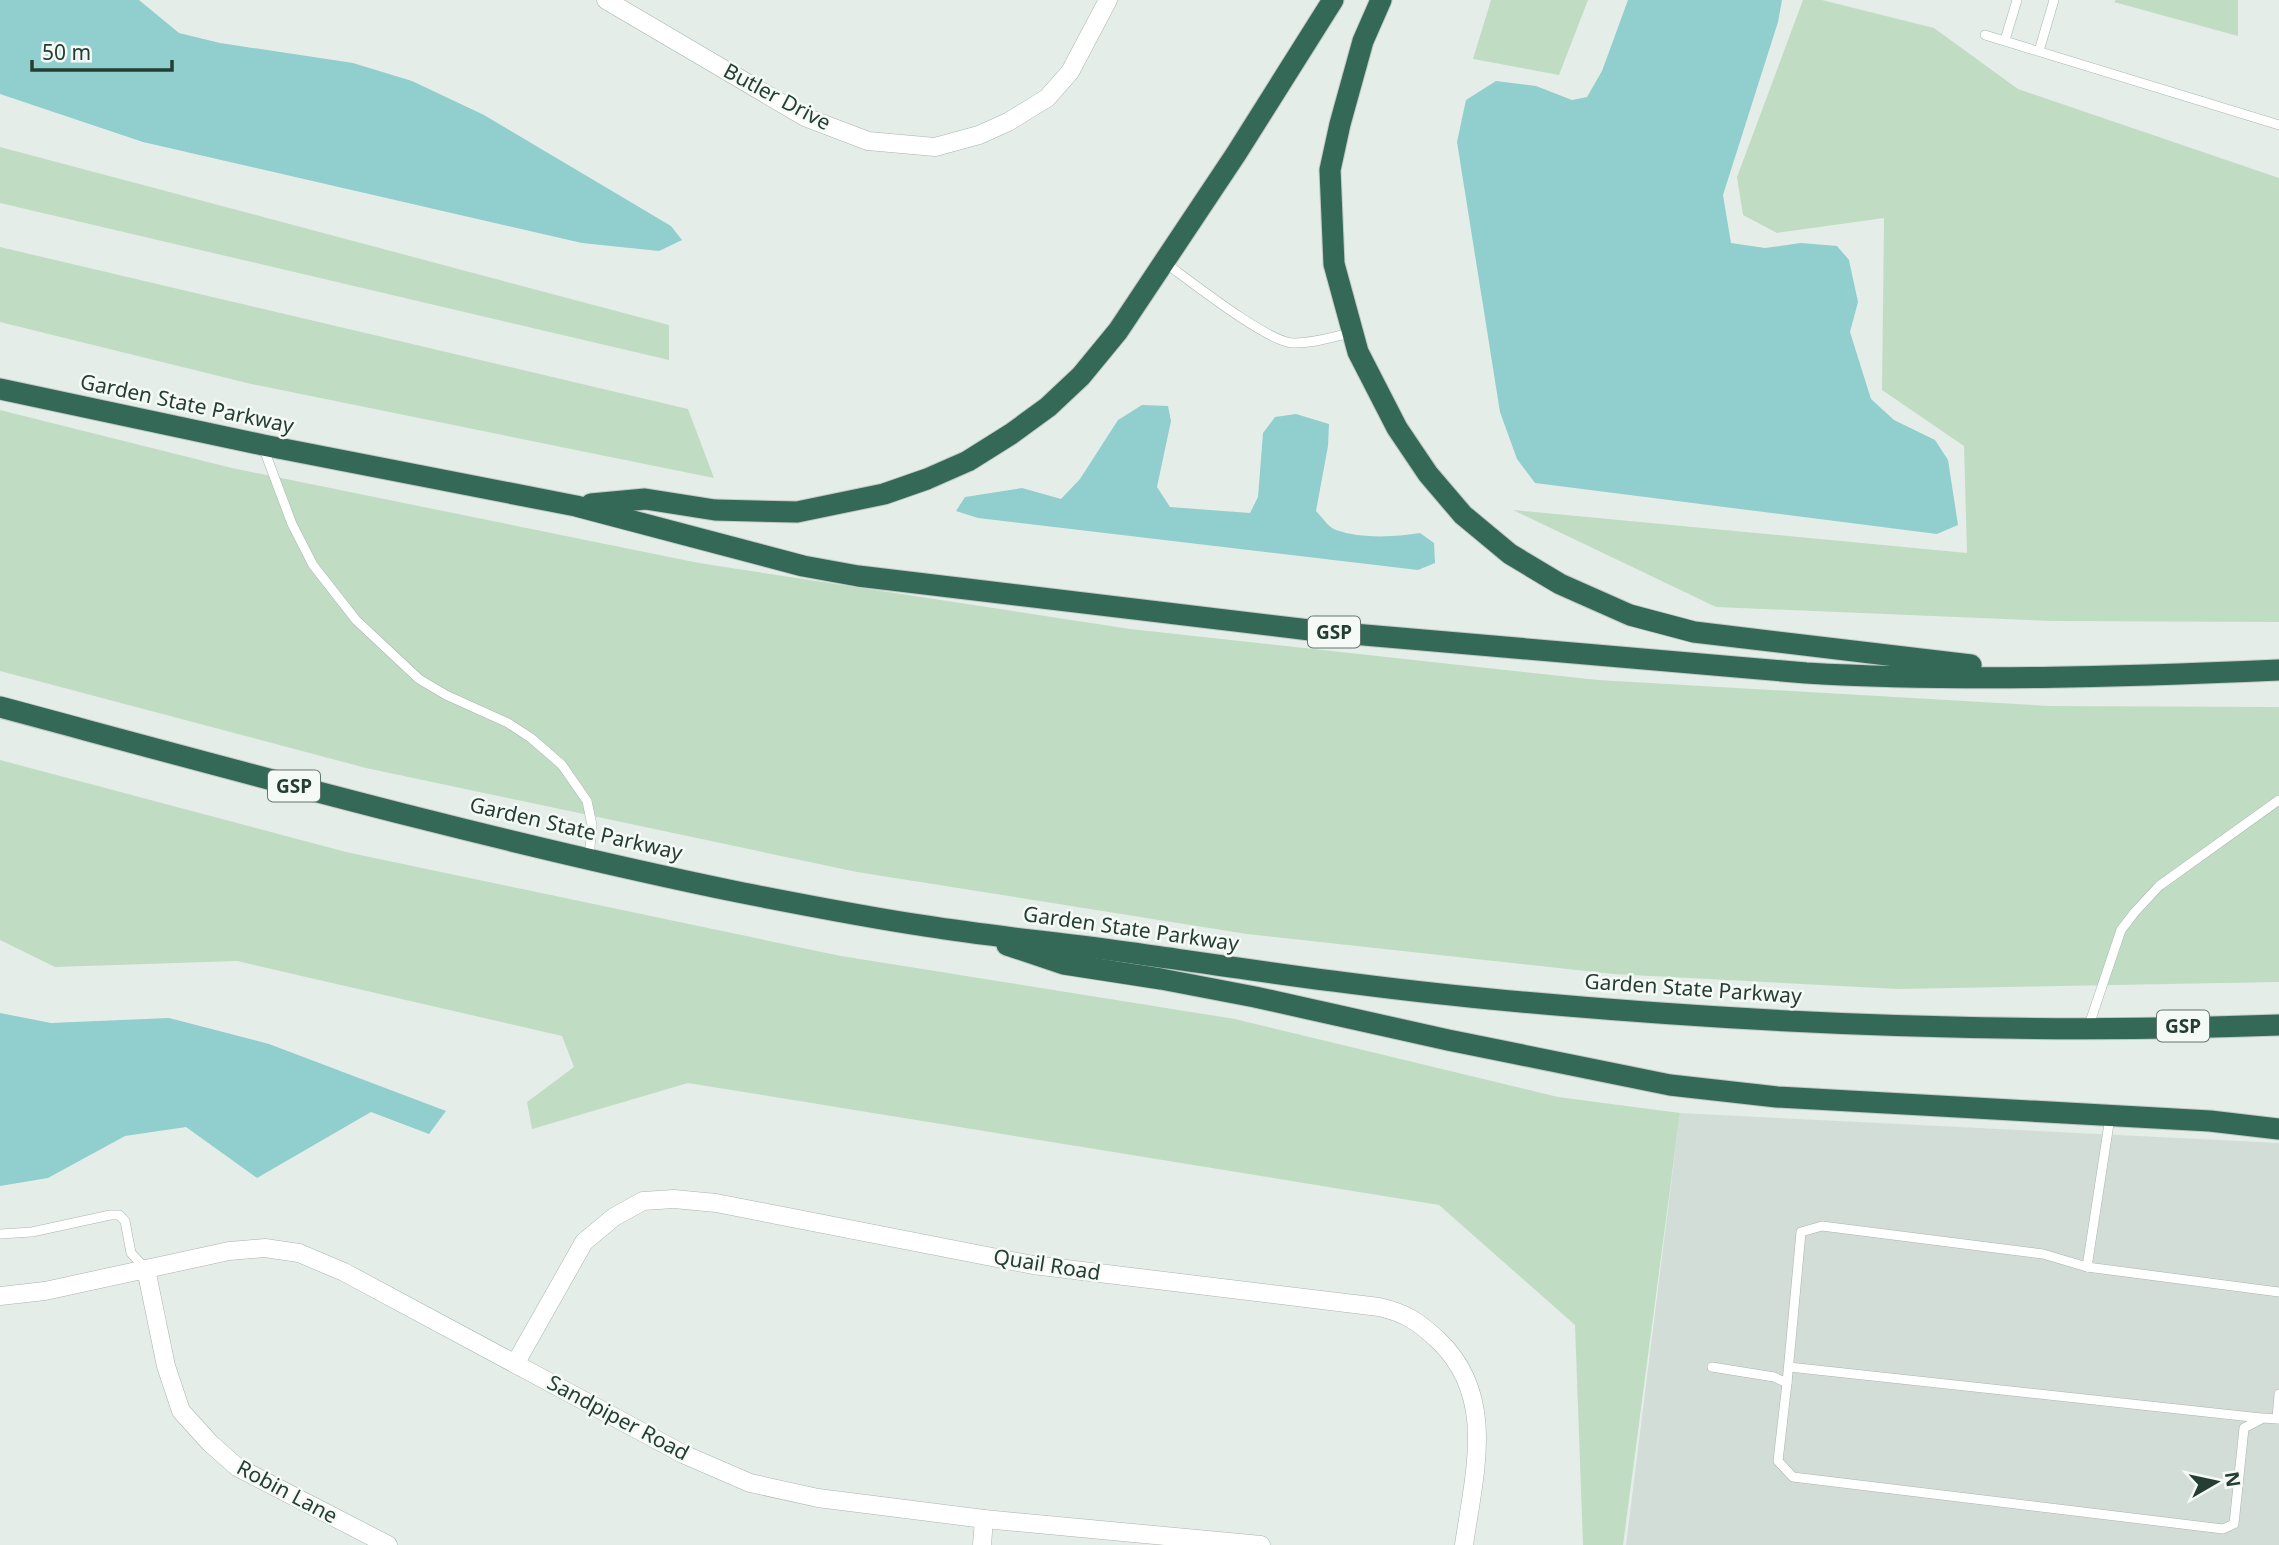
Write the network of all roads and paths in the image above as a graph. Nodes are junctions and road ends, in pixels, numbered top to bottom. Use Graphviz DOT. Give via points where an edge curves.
graph roads {
  1 [pos="606,0"];
  2 [pos="1108,0"];
  3 [pos="1333,0"];
  4 [pos="1381,0"];
  5 [pos="2017,0"];
  6 [pos="2054,0"];
  7 [pos="1985,34"];
  8 [pos="2004,40"];
  9 [pos="2039,51"];
  10 [pos="2279,125"];
  11 [pos="1164,262"];
  12 [pos="1353,333"];
  13 [pos="0,389"];
  14 [pos="263,445"];
  15 [pos="576,506"];
  16 [pos="2279,670"];
  17 [pos="2102,677"];
  18 [pos="0,707"];
  19 [pos="2279,800"];
  20 [pos="589,858"];
  21 [pos="979,934"];
  22 [pos="2279,1025"];
  23 [pos="2088,1028"];
  24 [pos="2110,1115"];
  25 [pos="2279,1129"];
  26 [pos="0,1234"];
  27 [pos="2087,1267"];
  28 [pos="146,1269"];
  29 [pos="2279,1292"];
  30 [pos="0,1296"];
  31 [pos="515,1364"];
  32 [pos="1712,1367"];
  33 [pos="1788,1367"];
  34 [pos="1787,1384"];
  35 [pos="2279,1394"];
  36 [pos="2263,1418"];
  37 [pos="2278,1419"];
  38 [pos="984,1519"];
  39 [pos="1218,1543"];
  40 [pos="387,1545"];
  41 [pos="982,1545"];
  42 [pos="1261,1545"];
  43 [pos="1464,1545"];
  1 -- 2 [label="street, Butler Drive" via="805,117 868,141 935,146 979,135 1046,98 1070,72"];
  3 -- 11 [label="highway"];
  4 -- 12 [label="highway" via="1363,41 1330,170 1334,264"];
  5 -- 8 [label="lane"];
  6 -- 9 [label="lane"];
  7 -- 8 [label="lane"];
  8 -- 9 [label="lane"];
  9 -- 10 [label="lane"];
  11 -- 12 [label="lane" via="1266,334 1289,343"];
  11 -- 15 [label="highway" via="1118,331 1048,407 968,461 927,479 884,494 797,512 715,510 645,499"];
  12 -- 17 [label="highway" via="1397,428 1428,474 1463,515 1510,554 1560,584 1630,615 1694,632"];
  13 -- 14 [label="highway, Garden State Parkway / GSP"];
  14 -- 15 [label="highway, Garden State Parkway / GSP"];
  14 -- 20 [label="lane" via="292,524 313,565 356,620 419,679 508,723 548,751 570,775 587,801 592,825"];
  15 -- 17 [label="highway, Garden State Parkway / GSP" via="844,573 1318,631 1820,674"];
  16 -- 17 [label="highway, Garden State Parkway / GSP"];
  18 -- 20 [label="highway, Garden State Parkway / GSP"];
  19 -- 23 [label="lane" via="2159,886 2141,905 2121,930"];
  20 -- 21 [label="highway, Garden State Parkway / GSP" via="742,892"];
  21 -- 23 [label="highway, Garden State Parkway / GSP" via="1328,981 1656,1013 1842,1023"];
  21 -- 24 [label="highway" via="1064,964 1255,997 1670,1085 1777,1097"];
  22 -- 23 [label="highway, Garden State Parkway / GSP"];
  24 -- 25 [label="highway"];
  24 -- 27 [label="lane"];
  26 -- 28 [label="lane" via="119,1215 125,1221 131,1253"];
  27 -- 29 [label="lane"];
  27 -- 33 [label="lane" via="2043,1254 1822,1226 1801,1232"];
  28 -- 30 [label="street, Sandpiper Road"];
  28 -- 31 [label="street, Sandpiper Road" via="229,1251 265,1248 299,1253 344,1272"];
  28 -- 40 [label="street, Robin Lane" via="166,1366 181,1411 237,1467"];
  31 -- 38 [label="street, Sandpiper Road" via="683,1454 750,1483 818,1498"];
  31 -- 43 [label="street, Quail Road" via="584,1242 643,1201 716,1203 1033,1265 1379,1307 1400,1312 1426,1328 1454,1356 1474,1397 1478,1441"];
  32 -- 34 [label="lane" via="1774,1377"];
  33 -- 34 [label="lane"];
  33 -- 36 [label="lane"];
  34 -- 36 [label="lane" via="1778,1461 1793,1477 2223,1528 2234,1524 2244,1428"];
  35 -- 37 [label="lane"];
  36 -- 37 [label="lane"];
  38 -- 39 [label="street, Sandpiper Road"];
  38 -- 41 [label="street"];
  39 -- 42 [label="street, Sandpiper Road"];
}
